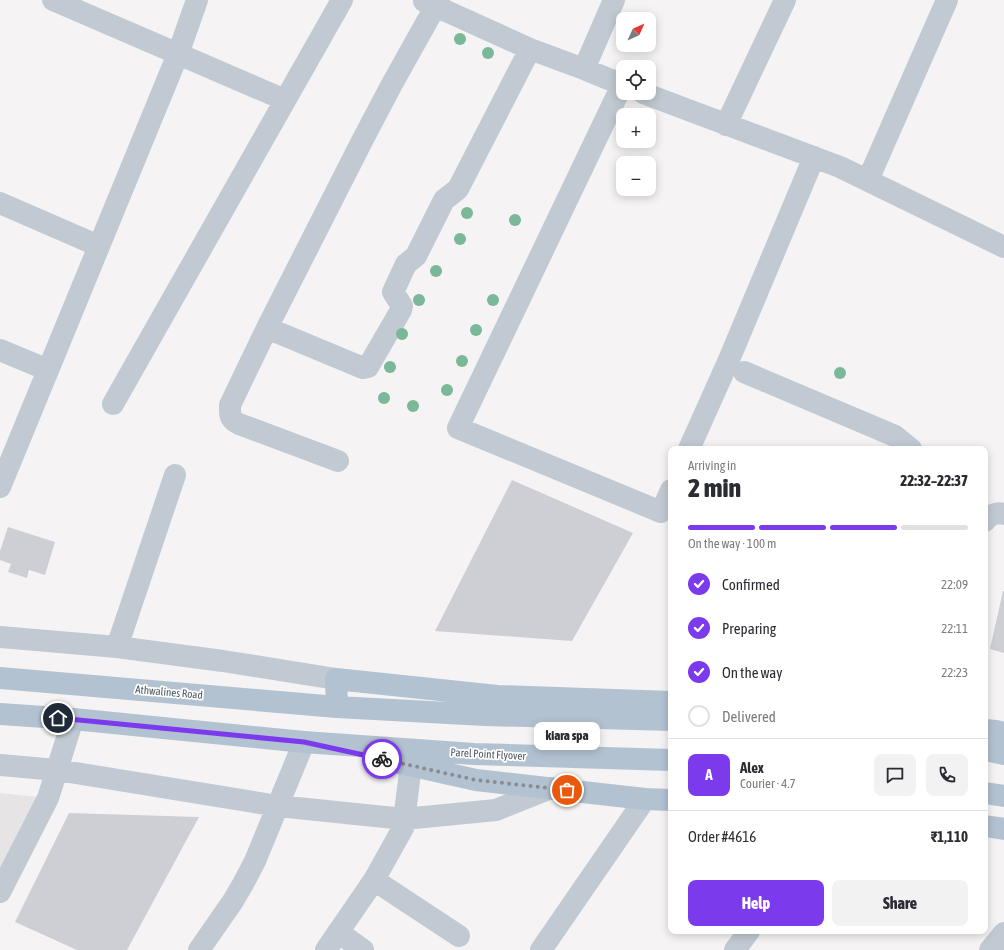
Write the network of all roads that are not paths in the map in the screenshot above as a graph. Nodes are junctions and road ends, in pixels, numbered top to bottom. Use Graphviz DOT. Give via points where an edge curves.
graph roads {
  1 [pos="53,0"];
  2 [pos="197,0"];
  3 [pos="342,0"];
  4 [pos="614,0"];
  5 [pos="785,0"];
  6 [pos="947,0"];
  7 [pos="433,2"];
  8 [pos="530,49"];
  9 [pos="178,54"];
  10 [pos="584,69"];
  11 [pos="616,82"];
  12 [pos="656,98"];
  13 [pos="285,100"];
  14 [pos="616,100"];
  15 [pos="726,125"];
  16 [pos="814,158"];
  17 [pos="868,180"];
  18 [pos="0,203"];
  19 [pos="99,246"];
  20 [pos="1004,247"];
  21 [pos="267,328"];
  22 [pos="0,350"];
  23 [pos="48,370"];
  24 [pos="744,372"];
  25 [pos="113,404"];
  26 [pos="690,446"];
  27 [pos="907,446"];
  28 [pos="338,461"];
  29 [pos="175,475"];
  30 [pos="0,488"];
  31 [pos="668,497"];
  32 [pos="1004,514"];
  33 [pos="988,517"];
  34 [pos="0,637"];
  35 [pos="117,647"];
  36 [pos="0,678"];
  37 [pos="336,679"];
  38 [pos="668,702"];
  39 [pos="337,707"];
  40 [pos="0,714"];
  41 [pos="73,719"];
  42 [pos="668,720"];
  43 [pos="988,730"];
  44 [pos="1004,732"];
  45 [pos="304,742"];
  46 [pos="988,751"];
  47 [pos="1004,754"];
  48 [pos="668,760"];
  49 [pos="0,765"];
  50 [pos="411,765"];
  51 [pos="57,770"];
  52 [pos="551,788"];
  53 [pos="988,793"];
  54 [pos="1004,796"];
  55 [pos="645,799"];
  56 [pos="668,800"];
  57 [pos="278,806"];
  58 [pos="404,818"];
  59 [pos="988,826"];
  60 [pos="1004,829"];
  61 [pos="374,880"];
  62 [pos="0,892"];
  63 [pos="338,932"];
  64 [pos="1004,933"];
  65 [pos="746,934"];
  66 [pos="459,936"];
  67 [pos="199,950"];
  68 [pos="326,950"];
  69 [pos="363,950"];
  70 [pos="541,950"];
  71 [pos="735,950"];
  72 [pos="990,950"];
  1 -- 9 [label="street"];
  2 -- 9 [label="street"];
  3 -- 13 [label="street"];
  4 -- 10 [label="street"];
  5 -- 15 [label="street"];
  6 -- 17 [label="street"];
  7 -- 8 [label="street"];
  7 -- 21 [label="street"];
  8 -- 10 [label="street"];
  8 -- 21 [label="street" via="458,189 444,200 416,256 406,264 393,292 402,306 368,367 363,368"];
  9 -- 13 [label="street"];
  9 -- 19 [label="street"];
  10 -- 11 [label="street"];
  12 -- 15 [label="street"];
  13 -- 25 [label="street"];
  14 -- 31 [label="street" via="458,428 661,512"];
  15 -- 16 [label="street"];
  16 -- 17 [label="street"];
  16 -- 26 [label="street"];
  17 -- 20 [label="street"];
  18 -- 19 [label="street"];
  19 -- 23 [label="street"];
  21 -- 28 [label="street" via="230,405 233,420"];
  22 -- 23 [label="street"];
  23 -- 30 [label="street"];
  24 -- 27 [label="street" via="895,436"];
  29 -- 35 [label="street"];
  32 -- 33 [label="street"];
  34 -- 35 [label="street"];
  35 -- 37 [label="street"];
  36 -- 39 [label="main road, Athwalines Road"];
  37 -- 38 [label="main road" via="498,696"];
  37 -- 39 [label="main road"];
  39 -- 42 [label="main road" via="485,715"];
  40 -- 41 [label="main road"];
  41 -- 45 [label="main road"];
  41 -- 51 [label="street"];
  43 -- 44 [label="main road"];
  45 -- 48 [label="main road, Parel Point Flyover" via="474,754"];
  45 -- 50 [label="main road"];
  45 -- 57 [label="street"];
  46 -- 47 [label="main road"];
  49 -- 51 [label="street"];
  50 -- 52 [label="main road" via="476,780"];
  50 -- 58 [label="street"];
  51 -- 57 [label="street"];
  51 -- 62 [label="street" via="48,798"];
  52 -- 55 [label="main road"];
  52 -- 58 [label="street" via="496,810"];
  53 -- 54 [label="main road"];
  55 -- 56 [label="main road"];
  55 -- 70 [label="street"];
  57 -- 58 [label="street"];
  57 -- 67 [label="street" via="243,884"];
  58 -- 61 [label="street" via="403,828"];
  59 -- 60 [label="main road"];
  61 -- 63 [label="street"];
  61 -- 66 [label="street"];
  63 -- 68 [label="street"];
  63 -- 69 [label="street"];
  64 -- 72 [label="street"];
  65 -- 71 [label="street"];
}
